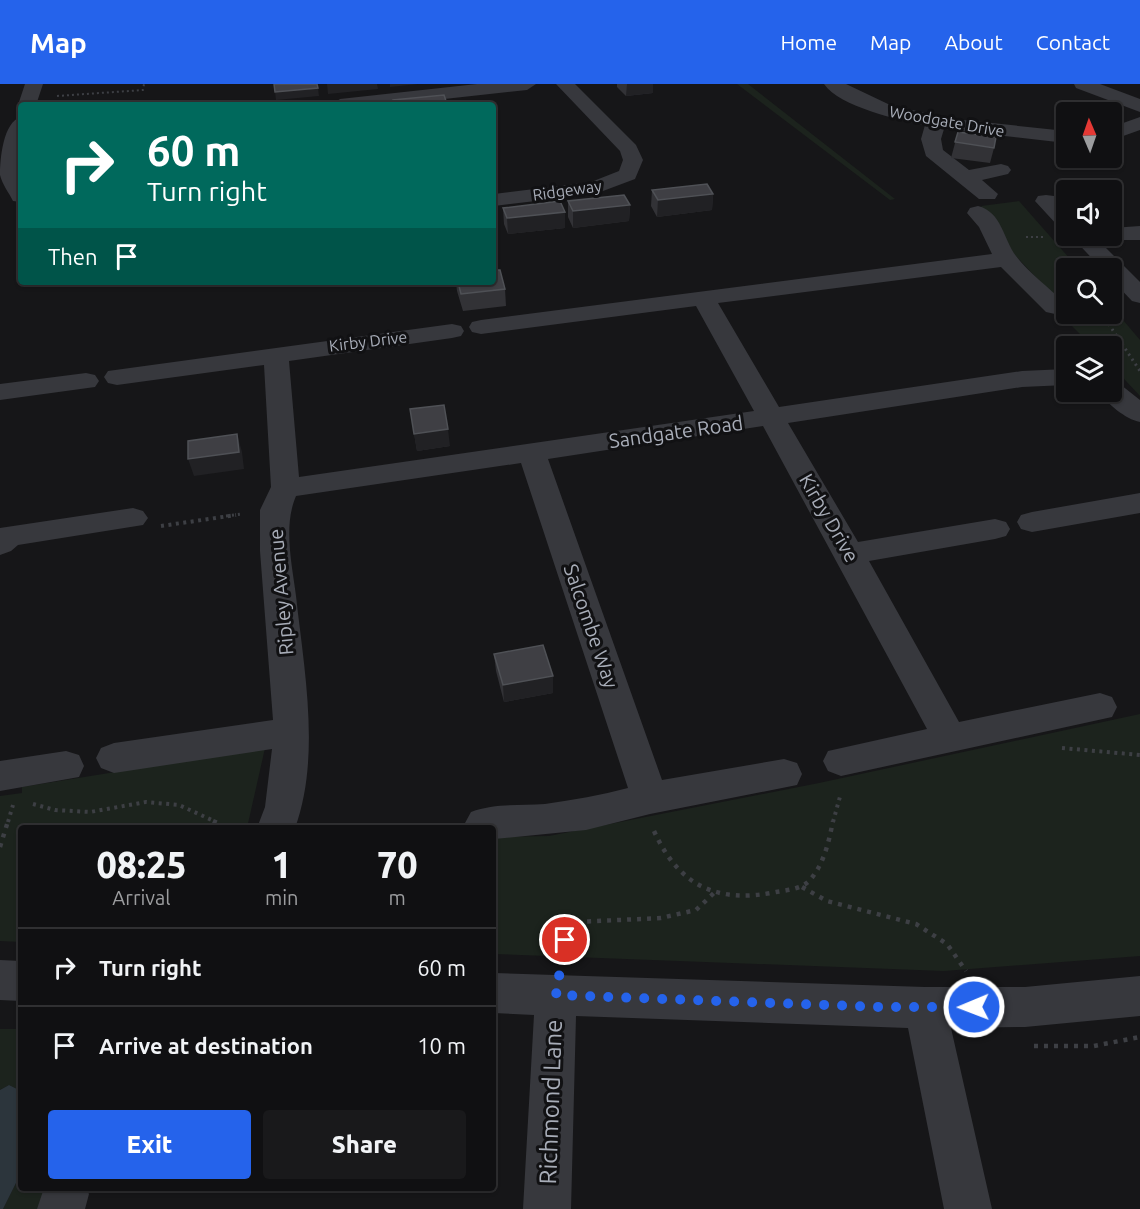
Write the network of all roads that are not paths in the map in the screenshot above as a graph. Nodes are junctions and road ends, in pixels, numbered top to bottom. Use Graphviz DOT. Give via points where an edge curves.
graph roads {
  1 [pos="527,84"];
  2 [pos="565,84"];
  3 [pos="833,84"];
  4 [pos="1087,85"];
  5 [pos="367,102"];
  6 [pos="1140,106"];
  7 [pos="936,121"];
  8 [pos="1140,123"];
  9 [pos="18,125"];
  10 [pos="1122,130"];
  11 [pos="1056,136"];
  12 [pos="1001,170"];
  13 [pos="965,177"];
  14 [pos="18,192"];
  15 [pos="496,200"];
  16 [pos="18,203"];
  17 [pos="0,208"];
  18 [pos="1140,232"];
  19 [pos="1122,234"];
  20 [pos="1096,246"];
  21 [pos="1006,259"];
  22 [pos="1140,296"];
  23 [pos="704,300"];
  24 [pos="1055,307"];
  25 [pos="481,327"];
  26 [pos="452,331"];
  27 [pos="275,357"];
  28 [pos="117,377"];
  29 [pos="1056,377"];
  30 [pos="86,381"];
  31 [pos="0,392"];
  32 [pos="1122,399"];
  33 [pos="1140,414"];
  34 [pos="771,417"];
  35 [pos="532,453"];
  36 [pos="285,487"];
  37 [pos="1140,503"];
  38 [pos="134,518"];
  39 [pos="1032,522"];
  40 [pos="995,529"];
  41 [pos="0,544"];
  42 [pos="850,554"];
  43 [pos="1100,707"];
  44 [pos="291,732"];
  45 [pos="950,738"];
  46 [pos="114,758"];
  47 [pos="66,766"];
  48 [pos="784,774"];
  49 [pos="845,775"];
  50 [pos="11,783"];
  51 [pos="646,799"];
  52 [pos="484,823"];
  53 [pos="277,825"];
  54 [pos="0,980"];
  55 [pos="18,981"];
  56 [pos="496,993"];
  57 [pos="556,995"];
  58 [pos="1140,996"];
  59 [pos="925,1008"];
  60 [pos="547,1209"];
  61 [pos="968,1209"];
  1 -- 5 [label="street"];
  2 -- 15 [label="street, Ridgeway" via="629,148 633,160 628,175 595,188"];
  3 -- 7 [label="street, Woodgate Drive" via="876,108"];
  4 -- 6 [label="street"];
  7 -- 11 [label="street, Woodgate Drive"];
  7 -- 13 [label="street" via="931,139 933,152"];
  8 -- 10 [label="street"];
  9 -- 14 [label="street" via="7,170"];
  12 -- 13 [label="street"];
  13 -- 21 [label="street" via="982,204"];
  16 -- 17 [label="street"];
  18 -- 19 [label="street"];
  20 -- 22 [label="street"];
  21 -- 23 [label="street"];
  21 -- 24 [label="street"];
  23 -- 25 [label="street"];
  23 -- 34 [label="street, Kirby Drive"];
  26 -- 27 [label="street, Kirby Drive"];
  27 -- 28 [label="street"];
  27 -- 36 [label="street, Ripley Avenue"];
  29 -- 34 [label="street, Sandgate Road" via="1022,379"];
  30 -- 31 [label="street"];
  32 -- 33 [label="street"];
  34 -- 35 [label="street, Sandgate Road"];
  34 -- 42 [label="street, Kirby Drive"];
  35 -- 36 [label="street, Sandgate Road"];
  35 -- 51 [label="street, Salcombe Way"];
  36 -- 44 [label="street, Ripley Avenue" via="275,510 275,551"];
  37 -- 39 [label="street"];
  38 -- 41 [label="street" via="10,536"];
  40 -- 42 [label="street"];
  42 -- 45 [label="street, Kirby Drive"];
  43 -- 45 [label="street"];
  44 -- 46 [label="street"];
  44 -- 53 [label="street, Ripley Avenue" via="284,807"];
  45 -- 49 [label="street" via="894,750"];
  47 -- 50 [label="street"];
  48 -- 51 [label="street"];
  51 -- 52 [label="street" via="586,814"];
  54 -- 55 [label="street"];
  56 -- 57 [label="street"];
  57 -- 59 [label="street"];
  57 -- 60 [label="street, Richmond Lane"];
  58 -- 59 [label="street" via="1024,1007"];
  59 -- 61 [label="street"];
}
